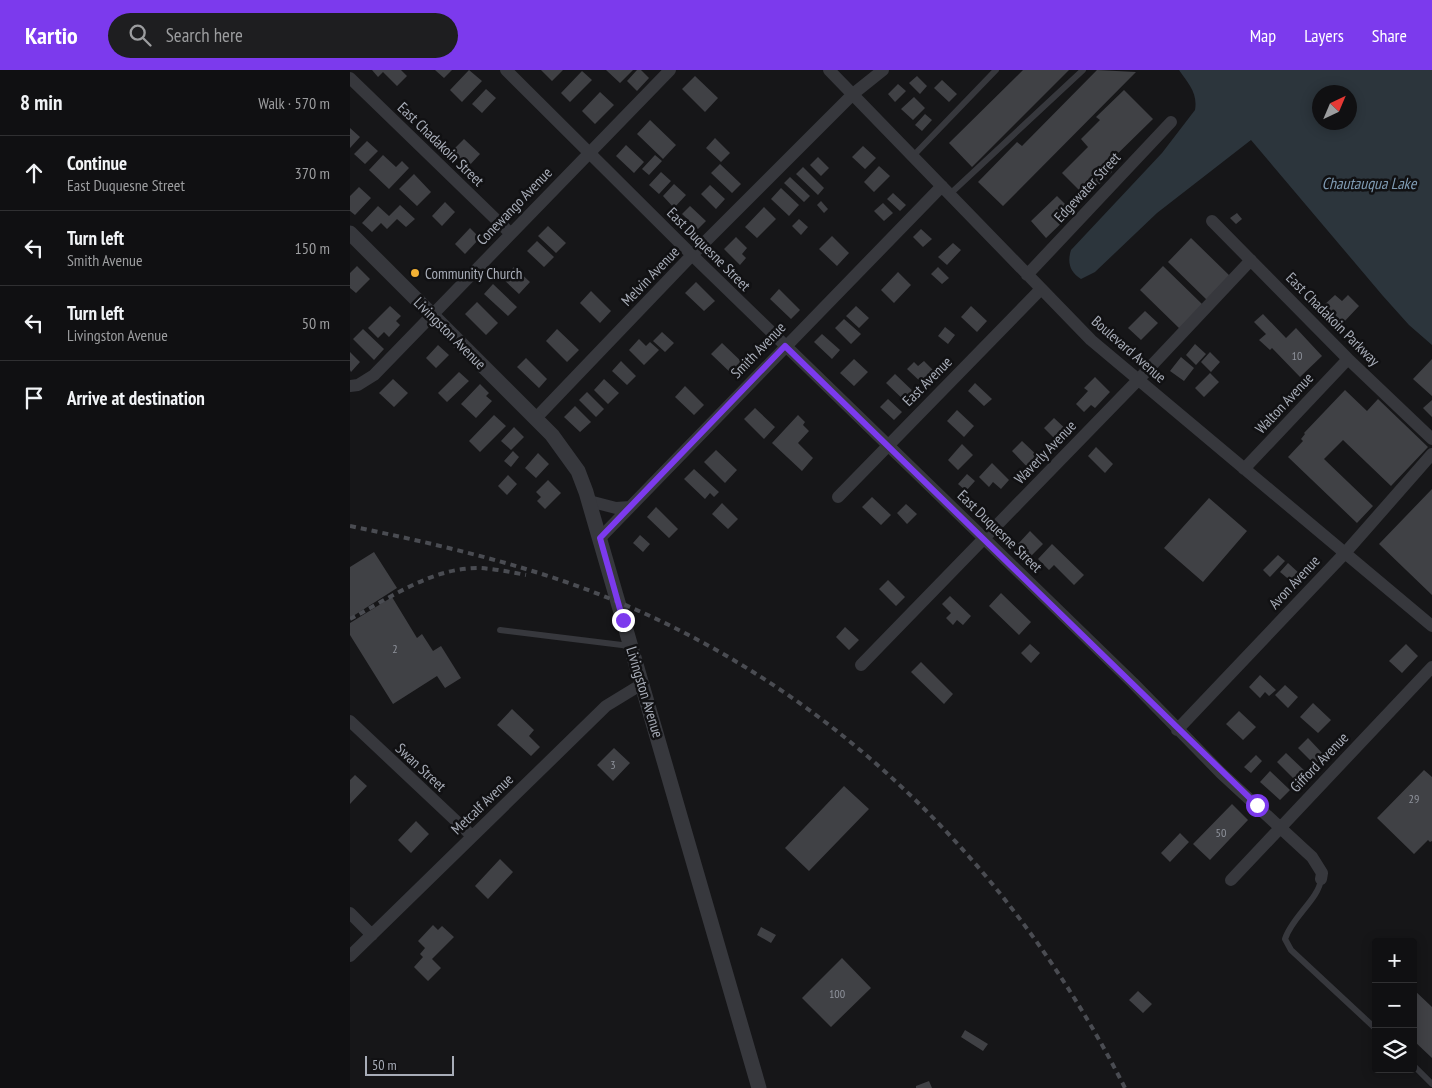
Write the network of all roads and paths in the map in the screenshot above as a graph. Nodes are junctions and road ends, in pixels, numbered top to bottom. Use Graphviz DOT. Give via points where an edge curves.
graph roads {
  1 [pos="506,70"];
  2 [pos="829,70"];
  3 [pos="882,70"];
  4 [pos="996,70"];
  5 [pos="1082,70"];
  6 [pos="666,71"];
  7 [pos="350,78"];
  8 [pos="853,94"];
  9 [pos="1171,122"];
  10 [pos="590,152"];
  11 [pos="913,156"];
  12 [pos="946,190"];
  13 [pos="1212,221"];
  14 [pos="350,233"];
  15 [pos="510,233"];
  16 [pos="692,256"];
  17 [pos="1251,260"];
  18 [pos="1027,274"];
  19 [pos="1041,289"];
  20 [pos="432,315"];
  21 [pos="785,346"];
  22 [pos="1348,359"];
  23 [pos="1138,380"];
  24 [pos="354,386"];
  25 [pos="535,418"];
  26 [pos="1432,439"];
  27 [pos="888,446"];
  28 [pos="1431,457"];
  29 [pos="1244,469"];
  30 [pos="838,497"];
  31 [pos="589,501"];
  32 [pos="630,507"];
  33 [pos="600,538"];
  34 [pos="984,539"];
  35 [pos="1344,553"];
  36 [pos="1432,626"];
  37 [pos="500,630"];
  38 [pos="631,646"];
  39 [pos="861,665"];
  40 [pos="1432,667"];
  41 [pos="642,684"];
  42 [pos="350,722"];
  43 [pos="1177,730"];
  44 [pos="1281,826"];
  45 [pos="472,836"];
  46 [pos="1231,880"];
  47 [pos="1321,880"];
  48 [pos="350,913"];
  49 [pos="372,935"];
  50 [pos="350,956"];
  51 [pos="1375,1028"];
  52 [pos="1417,1069"];
  53 [pos="1432,1084"];
  54 [pos="758,1088"];
  1 -- 10 [label="street, East Duquesne Street"];
  2 -- 8 [label="street, Boulevard Avenue"];
  3 -- 8 [label="street, Melvin Avenue"];
  4 -- 11 [label="lane"];
  5 -- 12 [label="lane"];
  6 -- 10 [label="street, Conewango Avenue"];
  7 -- 15 [label="street, East Chadakoin Street"];
  8 -- 11 [label="street, Boulevard Avenue"];
  8 -- 16 [label="street, Melvin Avenue"];
  9 -- 18 [label="street, Edgewater Street"];
  10 -- 15 [label="street, Conewango Avenue"];
  10 -- 16 [label="street, East Duquesne Street"];
  11 -- 12 [label="street, Boulevard Avenue"];
  12 -- 18 [label="street, Boulevard Avenue"];
  12 -- 21 [label="street, Smith Avenue"];
  13 -- 17 [label="street, East Chadakoin Parkway"];
  14 -- 20 [label="street, Livingston Avenue"];
  15 -- 20 [label="street, Conewango Avenue"];
  16 -- 21 [label="street, East Duquesne Street"];
  16 -- 25 [label="street, Melvin Avenue"];
  17 -- 22 [label="street, East Chadakoin Parkway"];
  17 -- 23 [label="street, Waverly Avenue"];
  18 -- 19 [label="street, Boulevard Avenue"];
  19 -- 23 [label="street, Boulevard Avenue" via="1091,340"];
  19 -- 27 [label="street, East Avenue"];
  20 -- 24 [label="street, Conewango Avenue" via="374,375"];
  20 -- 25 [label="street, Livingston Avenue"];
  21 -- 27 [label="street, East Duquesne Street"];
  21 -- 32 [label="street, Smith Avenue"];
  22 -- 26 [label="street, East Chadakoin Parkway"];
  22 -- 29 [label="street, Walton Avenue"];
  23 -- 29 [label="street, Boulevard Avenue"];
  23 -- 34 [label="street, Waverly Avenue"];
  25 -- 31 [label="street, Livingston Avenue" via="552,435 578,472"];
  27 -- 30 [label="street, East Avenue"];
  27 -- 34 [label="street, East Duquesne Street"];
  28 -- 35 [label="street, Avon Avenue"];
  29 -- 35 [label="street, Boulevard Avenue"];
  31 -- 32 [label="street" via="616,508"];
  31 -- 33 [label="street, Livingston Avenue"];
  32 -- 33 [label="street, Smith Avenue"];
  33 -- 38 [label="street, Livingston Avenue"];
  34 -- 39 [label="street, Waverly Avenue"];
  34 -- 43 [label="street, East Duquesne Street"];
  35 -- 36 [label="street, Boulevard Avenue"];
  35 -- 43 [label="street, Avon Avenue"];
  37 -- 38 [label="lane"];
  38 -- 41 [label="street, Livingston Avenue"];
  40 -- 44 [label="street, Gifford Avenue"];
  41 -- 45 [label="street, Metcalf Avenue" via="606,706"];
  41 -- 54 [label="street, Livingston Avenue"];
  42 -- 45 [label="street, Swan Street"];
  43 -- 44 [label="street, East Duquesne Street"];
  44 -- 46 [label="street, Gifford Avenue"];
  44 -- 47 [label="street, East Duquesne Street" via="1319,866"];
  45 -- 49 [label="street, Metcalf Avenue"];
  47 -- 51 [label="lane, East Duquesne Street" via="1320,888 1290,926 1286,939 1291,950"];
  48 -- 49 [label="street"];
  49 -- 50 [label="street, Metcalf Avenue"];
  52 -- 53 [label="lane"];
}
